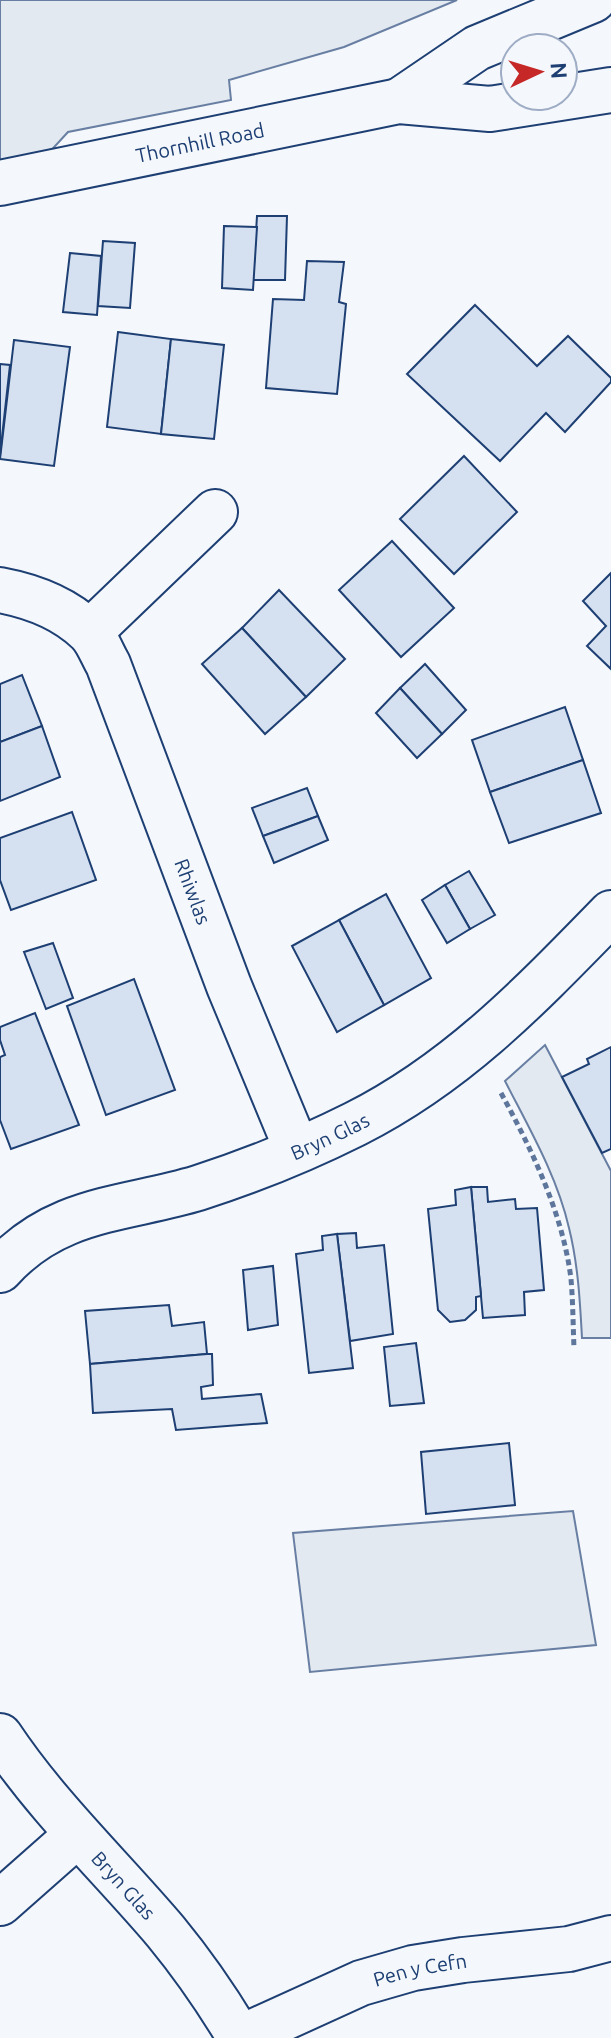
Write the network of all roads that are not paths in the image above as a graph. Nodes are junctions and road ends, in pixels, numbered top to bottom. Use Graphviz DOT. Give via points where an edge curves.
graph roads {
  1 [pos="593,0"];
  2 [pos="611,90"];
  3 [pos="399,101"];
  4 [pos="0,183"];
  5 [pos="215,512"];
  6 [pos="0,590"];
  7 [pos="90,632"];
  8 [pos="611,913"];
  9 [pos="297,1150"];
  10 [pos="0,1270"];
  11 [pos="0,1736"];
  12 [pos="77,1835"];
  13 [pos="0,1903"];
  14 [pos="611,1938"];
  15 [pos="240,2038"];
  1 -- 3 [label="street, Thornhill Road" via="477,48"];
  2 -- 3 [label="street, Thornhill Road" via="490,109"];
  3 -- 4 [label="street, Thornhill Road"];
  5 -- 7 [label="street"];
  6 -- 7 [label="street, Rhiwlas" via="29,595"];
  7 -- 9 [label="street, Rhiwlas" via="108,664 212,943"];
  8 -- 9 [label="street, Bryn Glas" via="475,1046 413,1092"];
  9 -- 10 [label="street, Bryn Glas" via="196,1188 82,1215 45,1233"];
  11 -- 12 [label="street, Bryn Glas"];
  12 -- 13 [label="street"];
  12 -- 15 [label="street, Bryn Glas" via="167,1933 216,1996"];
  14 -- 15 [label="street, Pen y Cefn" via="569,1949 413,1968 361,1983"];
}
